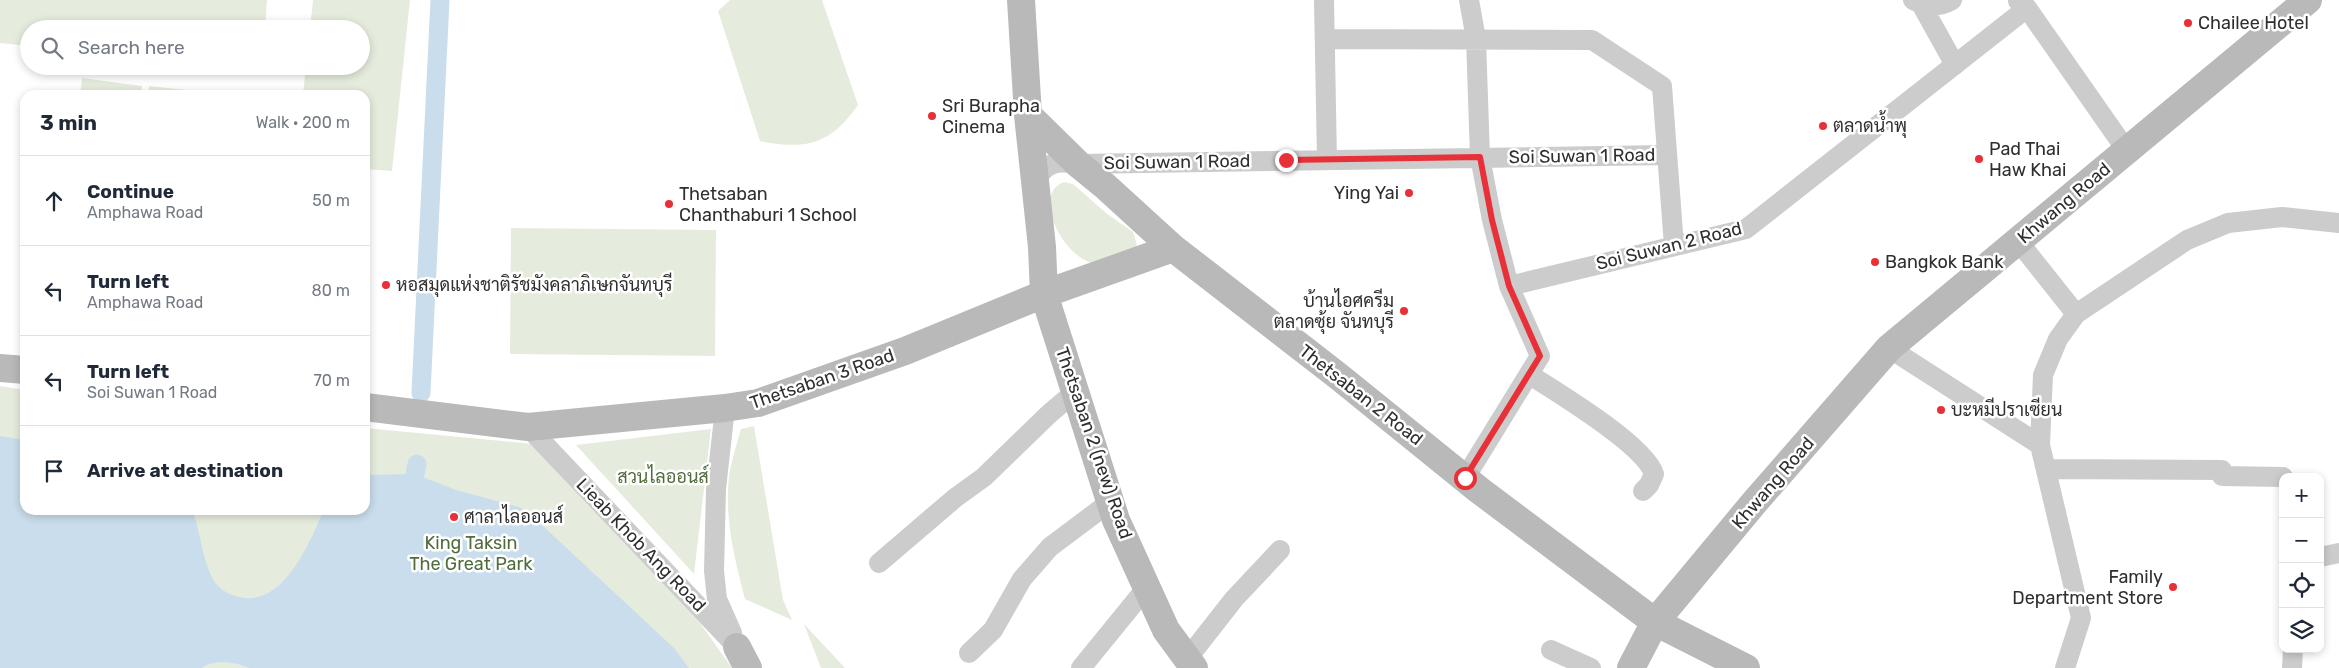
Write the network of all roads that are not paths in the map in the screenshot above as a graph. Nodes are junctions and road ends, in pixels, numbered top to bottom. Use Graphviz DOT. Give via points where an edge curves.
graph roads {
  1 [pos="1021,0"];
  2 [pos="1324,0"];
  3 [pos="1469,0"];
  4 [pos="1952,0"];
  5 [pos="2308,0"];
  6 [pos="1917,2"];
  7 [pos="2021,4"];
  8 [pos="1325,39"];
  9 [pos="1476,39"];
  10 [pos="1955,65"];
  11 [pos="1028,115"];
  12 [pos="2127,150"];
  13 [pos="1667,155"];
  14 [pos="1480,157"];
  15 [pos="1328,160"];
  16 [pos="1078,164"];
  17 [pos="1034,182"];
  18 [pos="1141,219"];
  19 [pos="2339,223"];
  20 [pos="2018,241"];
  21 [pos="1674,246"];
  22 [pos="1042,247"];
  23 [pos="1173,248"];
  24 [pos="1134,260"];
  25 [pos="1099,274"];
  26 [pos="1509,286"];
  27 [pos="1044,294"];
  28 [pos="2076,314"];
  29 [pos="1890,348"];
  30 [pos="0,368"];
  31 [pos="20,370"];
  32 [pos="1530,374"];
  33 [pos="1075,392"];
  34 [pos="370,408"];
  35 [pos="726,408"];
  36 [pos="528,427"];
  37 [pos="2040,445"];
  38 [pos="2046,469"];
  39 [pos="2279,477"];
  40 [pos="1465,478"];
  41 [pos="1644,491"];
  42 [pos="1110,502"];
  43 [pos="1280,550"];
  44 [pos="2339,553"];
  45 [pos="2324,556"];
  46 [pos="879,563"];
  47 [pos="1147,587"];
  48 [pos="1655,622"];
  49 [pos="1551,650"];
  50 [pos="969,653"];
  51 [pos="2293,653"];
  52 [pos="742,657"];
  53 [pos="1190,663"];
  54 [pos="1081,668"];
  55 [pos="1591,668"];
  56 [pos="1631,668"];
  57 [pos="1746,668"];
  58 [pos="2065,668"];
  59 [pos="2292,668"];
  1 -- 11 [label="street"];
  2 -- 8 [label="street"];
  3 -- 9 [label="street"];
  4 -- 6 [label="street" via="1934,6"];
  5 -- 12 [label="street, Khwang Road"];
  6 -- 10 [label="street"];
  7 -- 10 [label="street, Soi Suwan 2 Road"];
  7 -- 12 [label="street"];
  8 -- 9 [label="street"];
  8 -- 15 [label="street"];
  9 -- 13 [label="street" via="1592,40 1662,86"];
  9 -- 14 [label="street"];
  10 -- 21 [label="street, Soi Suwan 2 Road" via="1746,229"];
  11 -- 16 [label="street, Thetsaban 2 Road"];
  11 -- 17 [label="street"];
  12 -- 20 [label="street, Khwang Road"];
  13 -- 14 [label="street, Soi Suwan 1 Road"];
  13 -- 21 [label="street"];
  14 -- 15 [label="street, Soi Suwan 1 Road"];
  14 -- 26 [label="street"];
  15 -- 16 [label="street, Soi Suwan 1 Road"];
  16 -- 17 [label="street" via="1051,164 1042,168"];
  16 -- 18 [label="street, Thetsaban 2 Road"];
  17 -- 22 [label="street"];
  18 -- 23 [label="street, Thetsaban 2 Road"];
  18 -- 24 [label="street" via="1147,241"];
  19 -- 28 [label="street" via="2282,217 2228,223 2187,240"];
  20 -- 28 [label="street"];
  20 -- 29 [label="street, Khwang Road"];
  21 -- 26 [label="street, Soi Suwan 2 Road"];
  22 -- 25 [label="street" via="1048,259 1060,269 1075,274"];
  22 -- 27 [label="street, Thetsaban 2 (new) Road"];
  23 -- 24 [label="street, Thetsaban 3 Road"];
  23 -- 40 [label="street, Thetsaban 2 Road"];
  24 -- 25 [label="street, Thetsaban 3 Road"];
  25 -- 27 [label="street, Thetsaban 3 Road"];
  26 -- 32 [label="street" via="1540,356"];
  27 -- 33 [label="street, Thetsaban 2 (new) Road"];
  27 -- 35 [label="street, Thetsaban 3 Road" via="905,351 758,403"];
  28 -- 37 [label="street" via="2058,339 2043,375"];
  29 -- 37 [label="street"];
  29 -- 48 [label="street, Khwang Road"];
  30 -- 31 [label="street"];
  32 -- 40 [label="street"];
  32 -- 41 [label="street" via="1584,408 1643,457 1654,474"];
  33 -- 42 [label="street, Thetsaban 2 (new) Road"];
  33 -- 46 [label="street" via="984,476"];
  34 -- 36 [label="street, Thetsaban 3 Road"];
  35 -- 36 [label="street, Thetsaban 3 Road"];
  35 -- 52 [label="street" via="716,489 714,571 717,599"];
  36 -- 52 [label="street, Lieab Khob Ang Road"];
  37 -- 38 [label="street"];
  38 -- 39 [label="street" via="2222,470 2222,476"];
  38 -- 58 [label="street" via="2080,618"];
  40 -- 48 [label="street, Thetsaban 2 Road"];
  42 -- 47 [label="street, Thetsaban 2 (new) Road"];
  42 -- 50 [label="street" via="1050,547 1022,580 993,630"];
  43 -- 53 [label="street" via="1234,599"];
  44 -- 45 [label="street"];
  47 -- 53 [label="street, Thetsaban 2 (new) Road" via="1166,630"];
  47 -- 54 [label="street"];
  48 -- 56 [label="street, Khwang Road"];
  48 -- 57 [label="street, Thetsaban 2 Road"];
  49 -- 55 [label="street"];
  51 -- 59 [label="street"];
}
